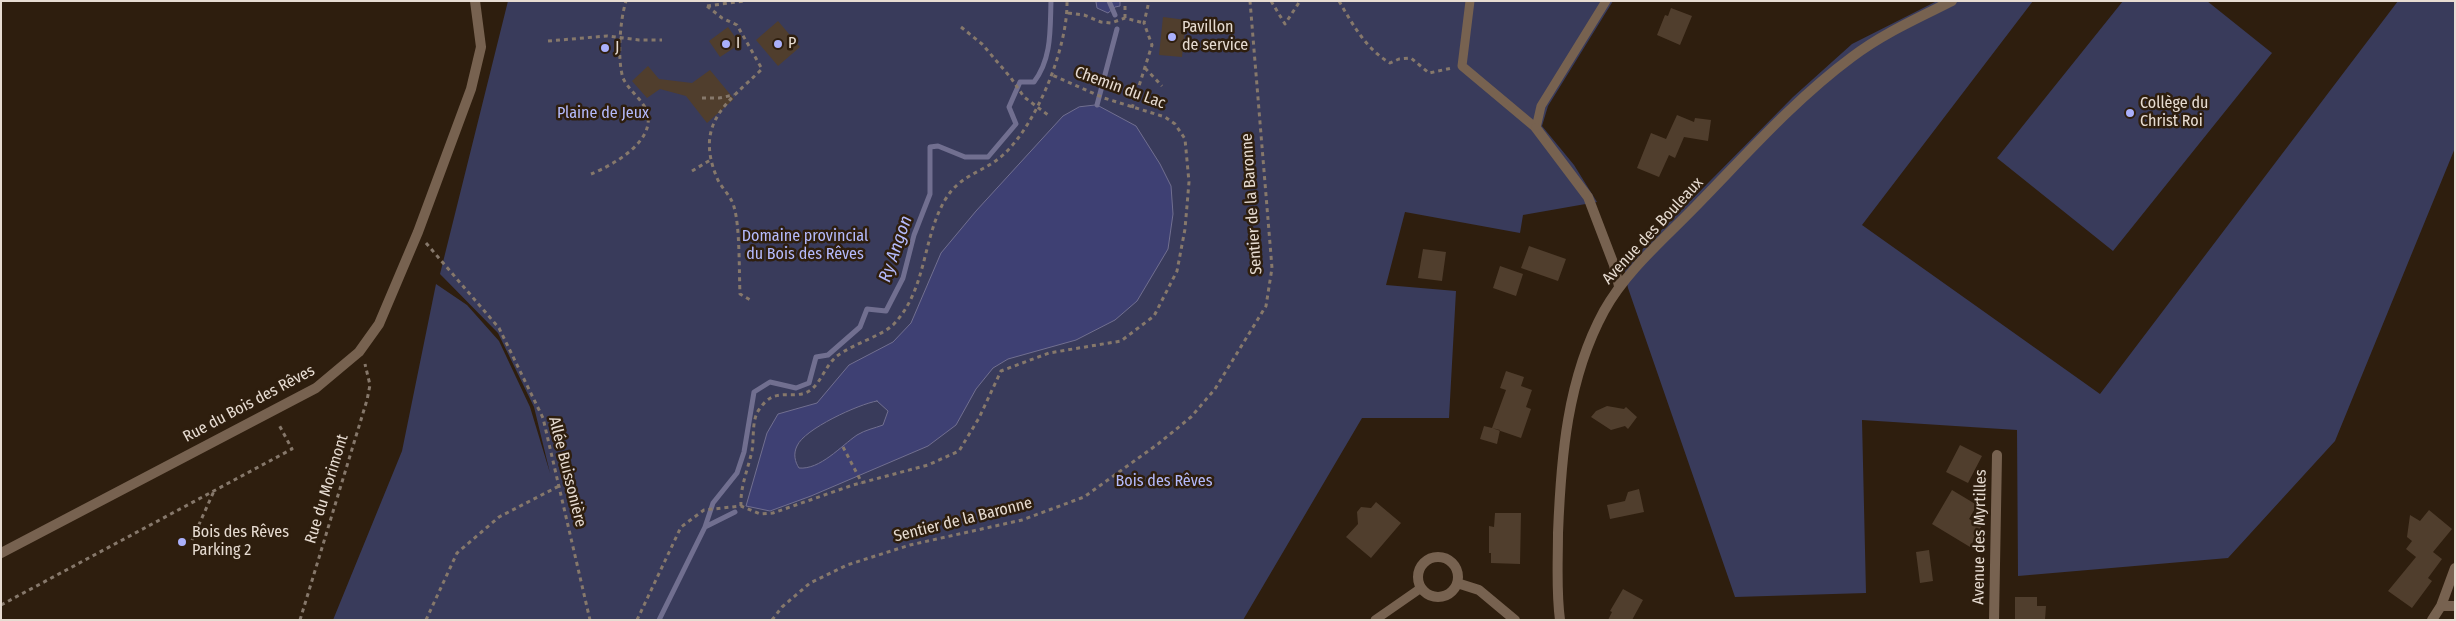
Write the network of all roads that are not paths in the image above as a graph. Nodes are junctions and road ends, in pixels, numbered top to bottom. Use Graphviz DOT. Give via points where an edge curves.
graph roads {
  1 [pos="475,1"];
  2 [pos="1470,1"];
  3 [pos="1606,1"];
  4 [pos="1952,1"];
  5 [pos="1536,128"];
  6 [pos="1618,286"];
  7 [pos="1997,455"];
  8 [pos="1,553"];
  9 [pos="2455,568"];
  10 [pos="1457,583"];
  11 [pos="1420,588"];
  12 [pos="2440,606"];
  13 [pos="2455,606"];
  14 [pos="1376,620"];
  15 [pos="1515,620"];
  16 [pos="1560,620"];
  17 [pos="1994,620"];
  18 [pos="2432,620"];
  1 -- 8 [label="street, Rue du Bois des Rêves" via="481,47 472,88 393,294 379,324 360,352 316,388"];
  2 -- 5 [label="lane" via="1462,66"];
  3 -- 5 [label="lane" via="1541,106"];
  4 -- 6 [label="street, Avenue des Bouleaux" via="1865,48 1829,75"];
  5 -- 6 [label="street" via="1588,197 1614,265"];
  6 -- 16 [label="street, Avenue des Bouleaux" via="1591,337 1574,387 1569,414 1560,482"];
  7 -- 17 [label="street, Avenue des Myrtilles"];
  9 -- 12 [label="street"];
  10 -- 11 [label="street" via="1451,593 1441,598 1429,596"];
  10 -- 11 [label="street" via="1457,570 1448,560 1435,557 1423,563 1418,575"];
  10 -- 15 [label="street" via="1479,590"];
  11 -- 14 [label="lane"];
  12 -- 13 [label="street"];
  12 -- 18 [label="street"];
}
